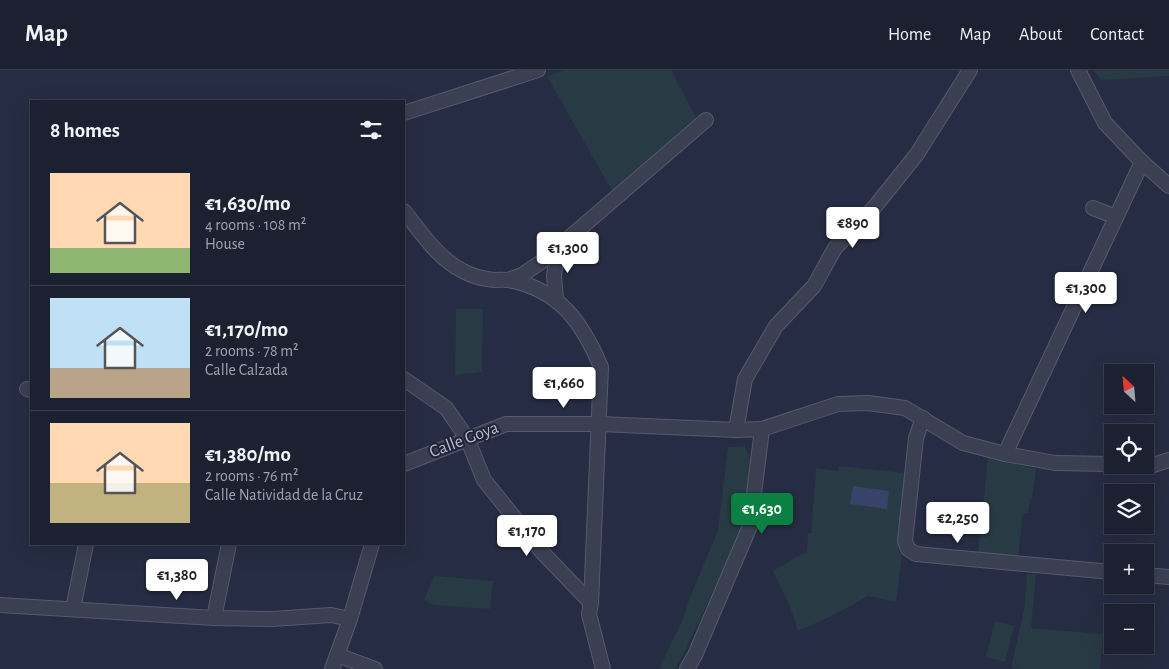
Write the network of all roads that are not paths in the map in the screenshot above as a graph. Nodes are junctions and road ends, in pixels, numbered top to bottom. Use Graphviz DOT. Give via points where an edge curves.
graph roads {
  1 [pos="538,70"];
  2 [pos="970,70"];
  3 [pos="1078,70"];
  4 [pos="405,113"];
  5 [pos="706,120"];
  6 [pos="1142,162"];
  7 [pos="1169,186"];
  8 [pos="1093,208"];
  9 [pos="405,213"];
  10 [pos="1116,217"];
  11 [pos="558,248"];
  12 [pos="508,280"];
  13 [pos="556,299"];
  14 [pos="405,380"];
  15 [pos="923,418"];
  16 [pos="600,424"];
  17 [pos="762,429"];
  18 [pos="736,430"];
  19 [pos="467,438"];
  20 [pos="1005,454"];
  21 [pos="1169,460"];
  22 [pos="405,464"];
  23 [pos="1104,464"];
  24 [pos="1154,465"];
  25 [pos="86,545"];
  26 [pos="229,545"];
  27 [pos="372,545"];
  28 [pos="1104,571"];
  29 [pos="1154,576"];
  30 [pos="1169,578"];
  31 [pos="591,603"];
  32 [pos="0,605"];
  33 [pos="73,609"];
  34 [pos="214,618"];
  35 [pos="350,619"];
  36 [pos="337,654"];
  37 [pos="332,669"];
  38 [pos="376,669"];
  39 [pos="603,669"];
  40 [pos="687,669"];
  1 -- 4 [label="street"];
  2 -- 18 [label="street" via="917,154 873,209 835,248 814,286 776,326 746,379"];
  3 -- 6 [label="street" via="1105,123"];
  5 -- 11 [label="street"];
  6 -- 7 [label="street"];
  6 -- 10 [label="street"];
  8 -- 10 [label="street"];
  9 -- 12 [label="street" via="448,262 489,280"];
  10 -- 20 [label="street"];
  11 -- 12 [label="street"];
  11 -- 13 [label="street" via="554,276"];
  12 -- 13 [label="street"];
  13 -- 16 [label="street" via="590,339 601,367"];
  14 -- 19 [label="street" via="446,408"];
  15 -- 17 [label="street, Calle Goya" via="905,408 868,403 838,404"];
  15 -- 20 [label="street, Calle Goya" via="963,443"];
  15 -- 28 [label="street" via="916,438 905,541 908,549 916,554"];
  16 -- 18 [label="street, Calle Goya"];
  16 -- 19 [label="street, Calle Goya" via="506,424"];
  16 -- 31 [label="street"];
  17 -- 18 [label="street, Calle Goya"];
  17 -- 40 [label="street" via="750,526"];
  19 -- 22 [label="street, Calle Goya"];
  19 -- 31 [label="street" via="484,480 542,552"];
  20 -- 23 [label="street, Calle Goya" via="1055,463"];
  21 -- 24 [label="street"];
  25 -- 33 [label="street"];
  26 -- 34 [label="street"];
  27 -- 35 [label="street"];
  29 -- 30 [label="street"];
  31 -- 39 [label="street" via="589,614"];
  32 -- 33 [label="street"];
  33 -- 34 [label="street"];
  34 -- 35 [label="street" via="272,620 332,615"];
  35 -- 36 [label="street"];
  36 -- 37 [label="street"];
  36 -- 38 [label="street"];
}
